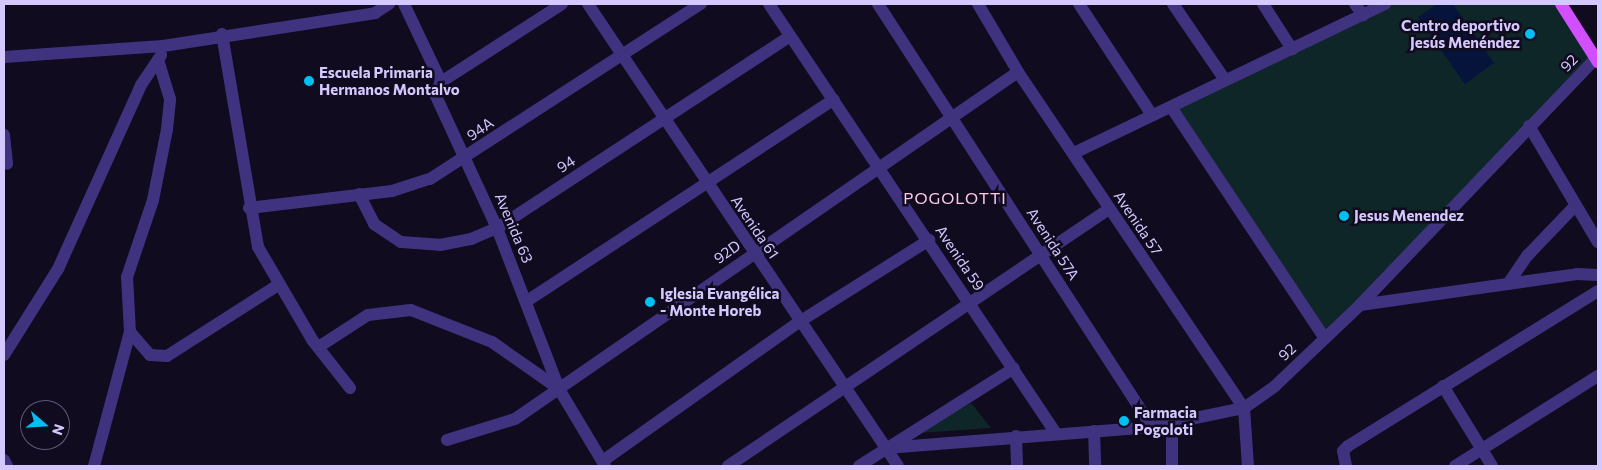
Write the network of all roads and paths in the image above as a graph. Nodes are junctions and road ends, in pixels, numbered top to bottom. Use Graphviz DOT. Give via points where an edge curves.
graph roads {
  1 [pos="389,4"];
  2 [pos="404,4"];
  3 [pos="562,4"];
  4 [pos="588,4"];
  5 [pos="701,4"];
  6 [pos="769,4"];
  7 [pos="878,4"];
  8 [pos="978,4"];
  9 [pos="1079,4"];
  10 [pos="1173,4"];
  11 [pos="1263,4"];
  12 [pos="1385,4"];
  13 [pos="1561,4"];
  14 [pos="1359,9"];
  15 [pos="222,34"];
  16 [pos="790,36"];
  17 [pos="163,46"];
  18 [pos="1292,49"];
  19 [pos="622,53"];
  20 [pos="4,57"];
  21 [pos="1597,59"];
  22 [pos="159,62"];
  23 [pos="1018,72"];
  24 [pos="1225,80"];
  25 [pos="441,82"];
  26 [pos="834,99"];
  27 [pos="1172,107"];
  28 [pos="1152,115"];
  29 [pos="950,119"];
  30 [pos="664,120"];
  31 [pos="1529,126"];
  32 [pos="4,135"];
  33 [pos="1074,153"];
  34 [pos="465,158"];
  35 [pos="7,164"];
  36 [pos="880,168"];
  37 [pos="706,183"];
  38 [pos="359,194"];
  39 [pos="1574,207"];
  40 [pos="249,208"];
  41 [pos="1109,210"];
  42 [pos="497,228"];
  43 [pos="929,240"];
  44 [pos="1598,242"];
  45 [pos="754,253"];
  46 [pos="1041,256"];
  47 [pos="1598,275"];
  48 [pos="278,284"];
  49 [pos="1508,284"];
  50 [pos="1598,291"];
  51 [pos="527,301"];
  52 [pos="970,302"];
  53 [pos="1360,305"];
  54 [pos="799,322"];
  55 [pos="130,332"];
  56 [pos="1325,339"];
  57 [pos="320,346"];
  58 [pos="4,355"];
  59 [pos="1014,368"];
  60 [pos="1598,376"];
  61 [pos="1443,386"];
  62 [pos="350,388"];
  63 [pos="844,388"];
  64 [pos="559,389"];
  65 [pos="1244,408"];
  66 [pos="1172,424"];
  67 [pos="1152,427"];
  68 [pos="1094,431"];
  69 [pos="1055,432"];
  70 [pos="1016,436"];
  71 [pos="447,440"];
  72 [pos="886,448"];
  73 [pos="1482,449"];
  74 [pos="4,460"];
  75 [pos="604,463"];
  76 [pos="7,466"];
  77 [pos="94,466"];
  78 [pos="728,466"];
  79 [pos="859,466"];
  80 [pos="898,466"];
  81 [pos="1017,466"];
  82 [pos="1095,466"];
  83 [pos="1172,466"];
  84 [pos="1248,466"];
  85 [pos="1346,466"];
  86 [pos="1455,466"];
  87 [pos="1492,466"];
  1 -- 15 [label="street" via="375,13"];
  2 -- 25 [label="street, Avenida 63"];
  3 -- 25 [label="street"];
  4 -- 19 [label="street, Avenida 61"];
  5 -- 19 [label="street, 94A"];
  6 -- 16 [label="street, Avenida 59"];
  7 -- 29 [label="street, Avenida 57A"];
  8 -- 23 [label="street, Avenida 57"];
  9 -- 28 [label="street"];
  10 -- 24 [label="street"];
  11 -- 18 [label="street"];
  12 -- 14 [label="street"];
  13 -- 21 [label="main road"];
  14 -- 18 [label="street"];
  15 -- 17 [label="street"];
  15 -- 40 [label="street"];
  16 -- 26 [label="street, Avenida 59"];
  16 -- 30 [label="street, 94"];
  17 -- 20 [label="street"];
  17 -- 22 [label="street"];
  18 -- 24 [label="street"];
  19 -- 30 [label="street, Avenida 61"];
  19 -- 34 [label="street, 94A"];
  21 -- 31 [label="street, 92"];
  22 -- 55 [label="street" via="170,99 167,129 153,200 127,277"];
  22 -- 58 [label="street" via="141,85 58,269"];
  23 -- 29 [label="street, 92D"];
  23 -- 33 [label="street, Avenida 57"];
  24 -- 27 [label="street"];
  25 -- 34 [label="street, Avenida 63" via="435,94"];
  26 -- 36 [label="street, Avenida 59"];
  26 -- 37 [label="street"];
  27 -- 28 [label="street"];
  27 -- 56 [label="street"];
  28 -- 33 [label="street"];
  29 -- 36 [label="street, 92D"];
  29 -- 46 [label="street, Avenida 57A"];
  30 -- 37 [label="street, Avenida 61"];
  30 -- 42 [label="street, 94"];
  31 -- 39 [label="street"];
  31 -- 53 [label="street, 92"];
  32 -- 35 [label="street"];
  33 -- 41 [label="street, Avenida 57"];
  34 -- 38 [label="street, 94A" via="413,186"];
  34 -- 42 [label="street, Avenida 63"];
  36 -- 43 [label="street, Avenida 59"];
  36 -- 45 [label="street, 92D"];
  37 -- 45 [label="street, Avenida 61"];
  37 -- 51 [label="street"];
  38 -- 40 [label="street, 94A"];
  38 -- 42 [label="street, 94" via="374,224 400,242 453,244"];
  39 -- 44 [label="street"];
  39 -- 49 [label="street" via="1527,256"];
  40 -- 48 [label="street" via="258,247"];
  41 -- 46 [label="street"];
  41 -- 65 [label="street, Avenida 57"];
  42 -- 51 [label="street, Avenida 63"];
  43 -- 52 [label="street, Avenida 59"];
  43 -- 54 [label="street"];
  45 -- 54 [label="street, Avenida 61"];
  45 -- 64 [label="street, 92D"];
  46 -- 52 [label="street"];
  46 -- 67 [label="street, Avenida 57A"];
  47 -- 49 [label="street" via="1577,274"];
  48 -- 55 [label="street" via="167,356 150,354"];
  48 -- 57 [label="street"];
  49 -- 53 [label="street"];
  50 -- 61 [label="street"];
  51 -- 64 [label="street, Avenida 63"];
  52 -- 59 [label="street, Avenida 59"];
  52 -- 63 [label="street"];
  53 -- 56 [label="street, 92"];
  54 -- 63 [label="street, Avenida 61"];
  54 -- 75 [label="street"];
  55 -- 77 [label="street"];
  56 -- 65 [label="street, 92"];
  57 -- 62 [label="street"];
  57 -- 64 [label="street" via="368,315 411,310 492,342"];
  59 -- 69 [label="street, Avenida 59"];
  59 -- 72 [label="street"];
  60 -- 73 [label="street"];
  61 -- 73 [label="street"];
  61 -- 85 [label="street" via="1343,451"];
  63 -- 72 [label="street, Avenida 61"];
  63 -- 78 [label="street"];
  64 -- 71 [label="street, 92D" via="515,419"];
  64 -- 75 [label="street, Avenida 63"];
  65 -- 66 [label="street, 92"];
  65 -- 84 [label="street"];
  66 -- 67 [label="street, 92"];
  66 -- 83 [label="street"];
  67 -- 68 [label="street, 92"];
  68 -- 69 [label="street, 92"];
  68 -- 82 [label="street"];
  69 -- 70 [label="street, 92"];
  70 -- 72 [label="street, 92"];
  70 -- 81 [label="street"];
  72 -- 79 [label="street"];
  72 -- 80 [label="street, Avenida 61"];
  73 -- 86 [label="street"];
  73 -- 87 [label="street"];
  74 -- 76 [label="street"];
}
